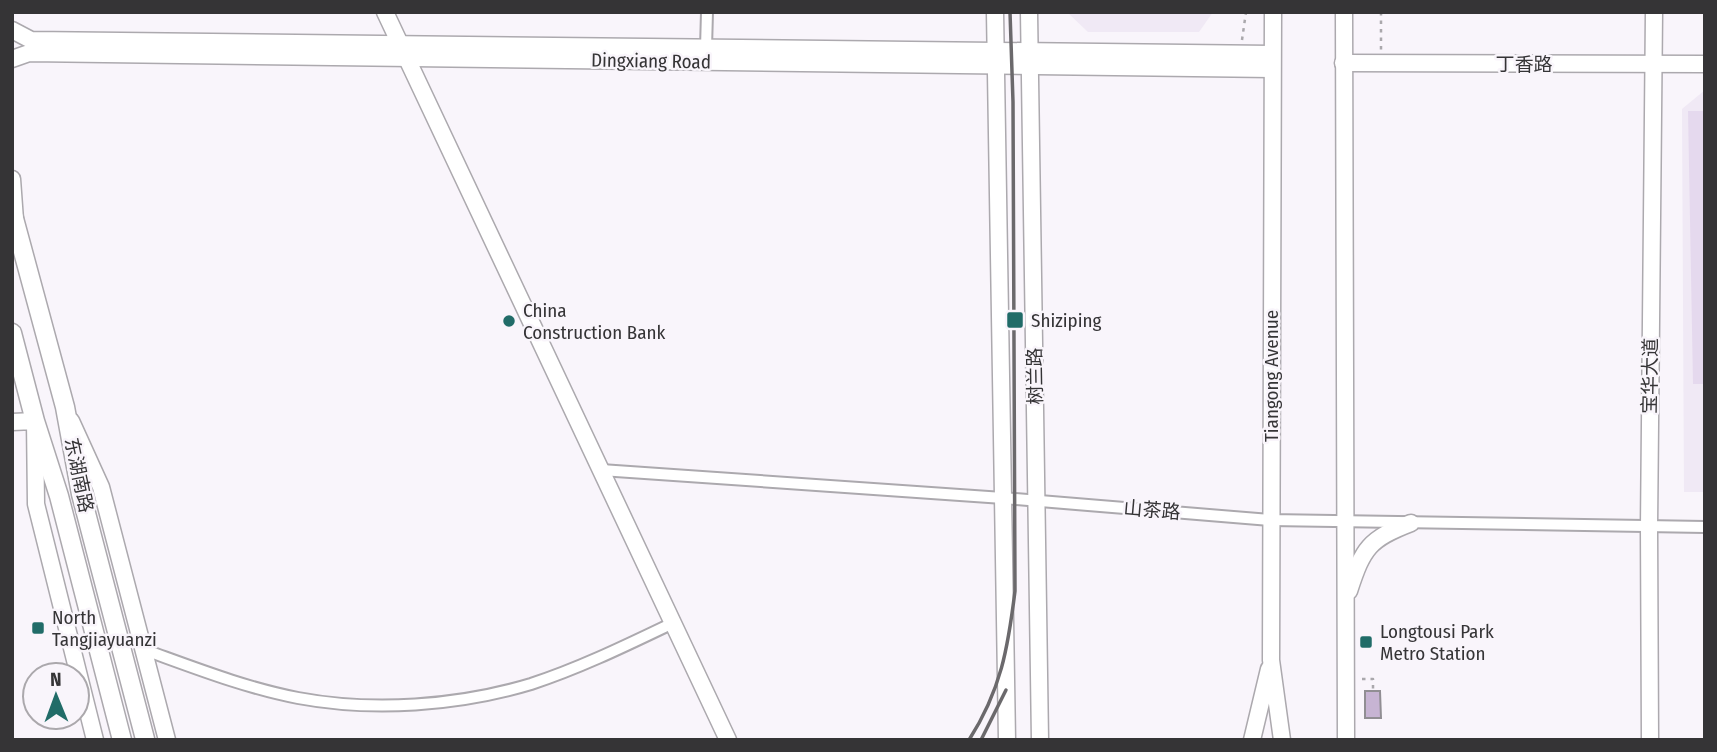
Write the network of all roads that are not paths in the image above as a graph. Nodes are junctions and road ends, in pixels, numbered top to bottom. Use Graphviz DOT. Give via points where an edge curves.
graph roads {
  1 [pos="385,12"];
  2 [pos="707,12"];
  3 [pos="995,12"];
  4 [pos="1029,12"];
  5 [pos="1273,12"];
  6 [pos="1344,12"];
  7 [pos="1654,12"];
  8 [pos="12,30"];
  9 [pos="30,46"];
  10 [pos="706,48"];
  11 [pos="404,51"];
  12 [pos="997,58"];
  13 [pos="12,59"];
  14 [pos="1030,59"];
  15 [pos="1272,62"];
  16 [pos="1343,63"];
  17 [pos="1653,64"];
  18 [pos="1705,64"];
  19 [pos="12,179"];
  20 [pos="13,215"];
  21 [pos="12,333"];
  22 [pos="65,407"];
  23 [pos="34,421"];
  24 [pos="12,422"];
  25 [pos="601,470"];
  26 [pos="1003,498"];
  27 [pos="1037,500"];
  28 [pos="1270,520"];
  29 [pos="1344,522"];
  30 [pos="1412,523"];
  31 [pos="1649,527"];
  32 [pos="1705,527"];
  33 [pos="1345,606"];
  34 [pos="674,624"];
  35 [pos="145,650"];
  36 [pos="1271,660"];
  37 [pos="76,661"];
  38 [pos="91,723"];
  39 [pos="165,738"];
  40 [pos="145,739"];
  41 [pos="95,740"];
  42 [pos="122,740"];
  43 [pos="728,740"];
  44 [pos="1007,740"];
  45 [pos="1040,740"];
  46 [pos="1252,740"];
  47 [pos="1282,740"];
  48 [pos="1346,740"];
  49 [pos="1650,740"];
  1 -- 11 [label="street"];
  2 -- 10 [label="street"];
  3 -- 12 [label="street"];
  4 -- 14 [label="street, 树兰路"];
  5 -- 15 [label="street, Tiangong Avenue"];
  6 -- 16 [label="street"];
  7 -- 17 [label="street, 宝华大道"];
  8 -- 9 [label="street"];
  9 -- 11 [label="street, Dingxiang Road"];
  9 -- 13 [label="street"];
  10 -- 11 [label="street, Dingxiang Road"];
  10 -- 12 [label="street, Dingxiang Road"];
  11 -- 12 [label="street, Dingxiang Road"];
  11 -- 25 [label="street"];
  12 -- 14 [label="street, Dingxiang Road"];
  12 -- 26 [label="street"];
  14 -- 15 [label="street, Dingxiang Road"];
  14 -- 15 [label="street, Dingxiang Road" via="1239,54"];
  14 -- 27 [label="street, 树兰路"];
  15 -- 28 [label="street, Tiangong Avenue"];
  16 -- 17 [label="street, 丁香路"];
  16 -- 29 [label="street"];
  17 -- 18 [label="street, 丁香路"];
  17 -- 31 [label="street, 宝华大道"];
  19 -- 20 [label="street"];
  20 -- 22 [label="main road, 东湖南路"];
  21 -- 23 [label="main road, 东湖南路"];
  22 -- 35 [label="street" via="101,487"];
  22 -- 40 [label="main road, 东湖南路" via="81,494"];
  23 -- 24 [label="street"];
  23 -- 37 [label="street" via="36,503"];
  23 -- 42 [label="main road, 东湖南路" via="59,496"];
  25 -- 26 [label="street, 山茶路"];
  25 -- 34 [label="street"];
  26 -- 27 [label="street, 山茶路"];
  26 -- 44 [label="street"];
  27 -- 28 [label="street, 山茶路"];
  27 -- 45 [label="street, 树兰路"];
  28 -- 29 [label="street, 山茶路"];
  28 -- 36 [label="street, Tiangong Avenue"];
  29 -- 30 [label="street, 山茶路"];
  29 -- 33 [label="street"];
  30 -- 31 [label="street, 山茶路"];
  30 -- 33 [label="street" via="1380,537 1367,550 1357,565"];
  31 -- 32 [label="street, 山茶路"];
  31 -- 49 [label="street, 宝华大道"];
  33 -- 48 [label="street"];
  34 -- 35 [label="street" via="530,684 425,704 298,698"];
  34 -- 43 [label="street"];
  35 -- 39 [label="street"];
  36 -- 46 [label="street"];
  36 -- 47 [label="street, Tiangong Avenue"];
  38 -- 41 [label="street"];
}
